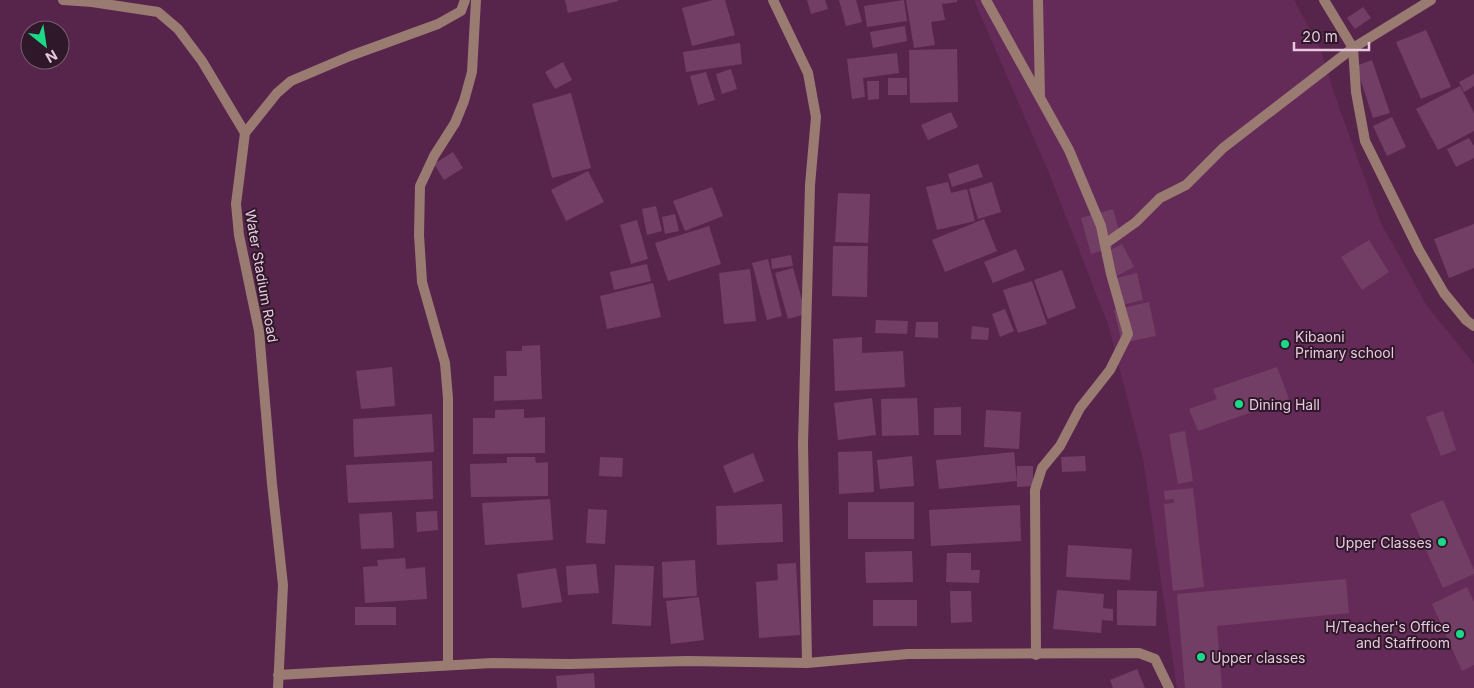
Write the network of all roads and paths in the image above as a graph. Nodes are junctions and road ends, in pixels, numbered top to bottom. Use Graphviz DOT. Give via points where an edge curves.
graph roads {
  1 [pos="63,0"];
  2 [pos="465,0"];
  3 [pos="476,0"];
  4 [pos="774,0"];
  5 [pos="986,0"];
  6 [pos="1038,0"];
  7 [pos="1324,0"];
  8 [pos="1431,0"];
  9 [pos="1353,48"];
  10 [pos="1040,100"];
  11 [pos="245,133"];
  12 [pos="1105,244"];
  13 [pos="1474,326"];
  14 [pos="1036,654"];
  15 [pos="807,663"];
  16 [pos="448,664"];
  17 [pos="278,675"];
  18 [pos="278,688"];
  19 [pos="1169,688"];
  1 -- 11 [label="street" via="158,12 178,29 202,61"];
  2 -- 11 [label="street" via="461,11 438,24 291,81 277,93"];
  3 -- 16 [label="street" via="472,72 464,100 420,186 418,235 422,282 445,363 448,398"];
  4 -- 15 [label="street" via="808,73 816,118 810,185 803,444"];
  5 -- 10 [label="street"];
  6 -- 10 [label="street"];
  7 -- 9 [label="street"];
  8 -- 9 [label="street"];
  9 -- 12 [label="street" via="1223,148 1186,185 1160,198 1136,222"];
  9 -- 13 [label="street" via="1356,92 1365,141 1444,293"];
  10 -- 12 [label="street" via="1069,150 1101,226"];
  11 -- 17 [label="street, Water Stadium Road" via="236,204 239,235 259,331 283,585"];
  12 -- 14 [label="street" via="1128,334 1110,370 1080,408 1060,446 1042,468 1035,490"];
  14 -- 15 [label="street" via="908,654"];
  14 -- 19 [label="street" via="1139,653 1155,659"];
  15 -- 16 [label="street"];
  16 -- 17 [label="street"];
  17 -- 18 [label="street, Water Stadium Road"];
}
